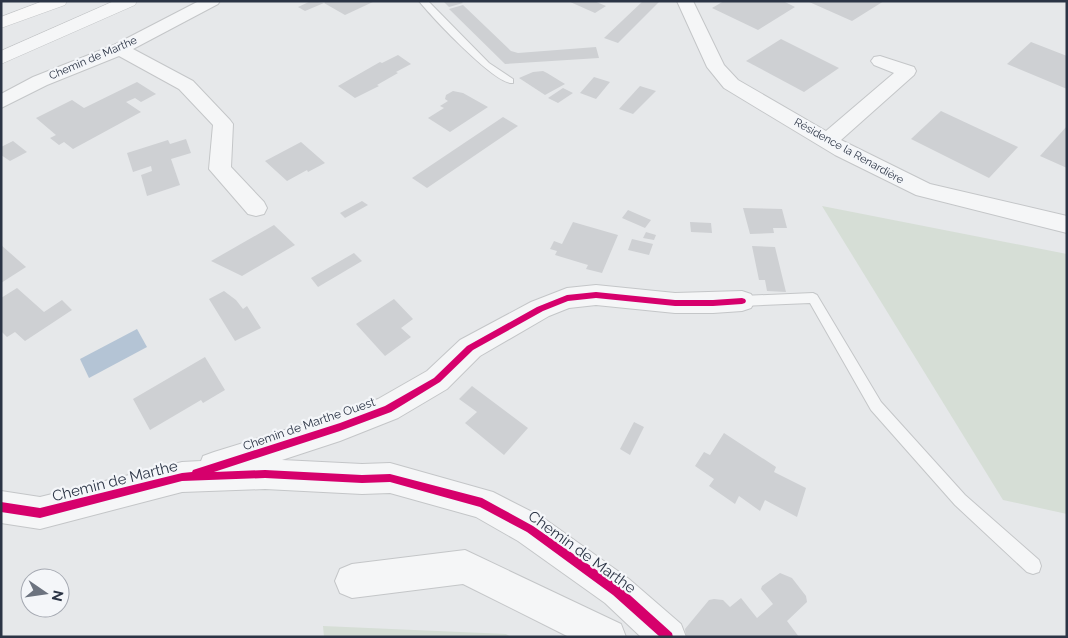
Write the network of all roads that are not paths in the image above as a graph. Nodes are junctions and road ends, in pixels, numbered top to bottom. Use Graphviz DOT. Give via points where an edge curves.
graph roads {
  1 [pos="59,1"];
  2 [pos="129,1"];
  3 [pos="212,1"];
  4 [pos="423,1"];
  5 [pos="685,1"];
  6 [pos="1,23"];
  7 [pos="120,49"];
  8 [pos="1,58"];
  9 [pos="880,61"];
  10 [pos="510,81"];
  11 [pos="1,102"];
  12 [pos="827,141"];
  13 [pos="256,208"];
  14 [pos="1067,225"];
  15 [pos="742,301"];
  16 [pos="182,477"];
  17 [pos="1,507"];
  18 [pos="1033,566"];
  19 [pos="352,581"];
  20 [pos="608,637"];
  21 [pos="668,637"];
  1 -- 6 [label="main road"];
  2 -- 8 [label="street"];
  3 -- 7 [label="street, Chemin de Marthe"];
  4 -- 10 [label="lane" via="486,65"];
  5 -- 12 [label="street, Résidence la Renardière" via="716,67 731,84"];
  7 -- 11 [label="street, Chemin de Marthe" via="40,81"];
  7 -- 13 [label="street" via="186,85 223,124 220,169"];
  9 -- 12 [label="street" via="907,71"];
  12 -- 14 [label="street, Résidence la Renardière" via="924,190"];
  15 -- 16 [label="street, Chemin de Marthe Ouest" via="675,303 596,296 567,298 540,309 470,348 437,380 388,409"];
  15 -- 18 [label="lane" via="813,298 876,406 960,500"];
  16 -- 17 [label="street, Chemin de Marthe" via="40,513"];
  16 -- 21 [label="street, Chemin de Marthe" via="265,474 390,478 482,503 530,529 617,591"];
  19 -- 20 [label="street" via="465,567"];
}
